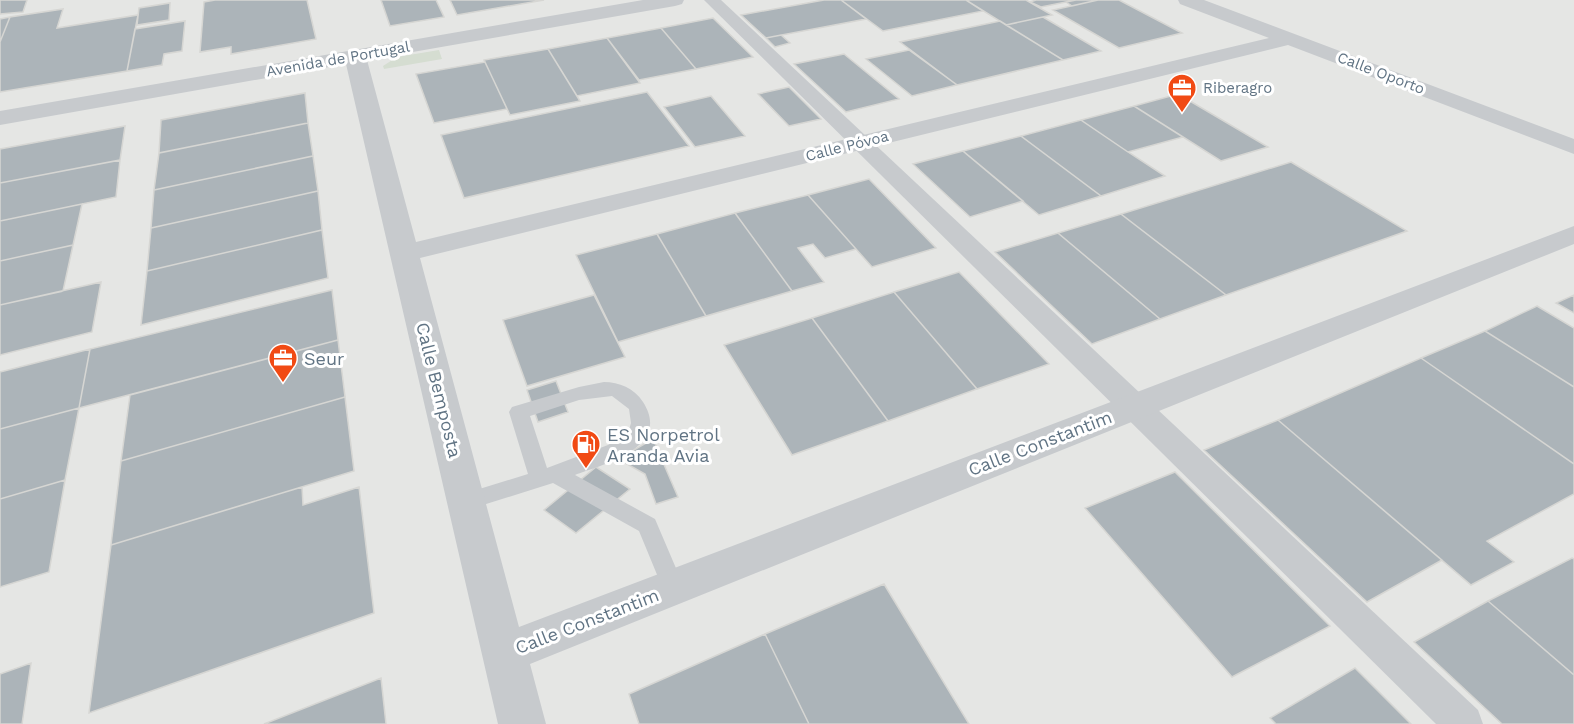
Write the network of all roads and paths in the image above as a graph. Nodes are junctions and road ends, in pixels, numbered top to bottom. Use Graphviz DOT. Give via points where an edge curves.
graph roads {
  1 [pos="675,0"];
  2 [pos="712,0"];
  3 [pos="1187,0"];
  4 [pos="1290,39"];
  5 [pos="356,56"];
  6 [pos="0,118"];
  7 [pos="861,143"];
  8 [pos="1574,147"];
  9 [pos="1574,234"];
  10 [pos="405,253"];
  11 [pos="1134,406"];
  12 [pos="547,476"];
  13 [pos="467,501"];
  14 [pos="673,587"];
  15 [pos="505,653"];
  16 [pos="522,724"];
  17 [pos="1464,724"];
  1 -- 5 [label="street, Avenida de Portugal"];
  2 -- 7 [label="street"];
  3 -- 4 [label="street, Calle Oporto"];
  4 -- 7 [label="street, Calle Póvoa"];
  4 -- 8 [label="street, Calle Oporto"];
  5 -- 6 [label="street, Avenida de Portugal"];
  5 -- 10 [label="street, Calle Bemposta"];
  7 -- 10 [label="street, Calle Póvoa"];
  7 -- 11 [label="street"];
  9 -- 11 [label="street, Calle Constantim"];
  10 -- 13 [label="street, Calle Bemposta"];
  11 -- 14 [label="street, Calle Constantim"];
  11 -- 17 [label="street"];
  12 -- 12 [label="lane" via="626,446 640,433 638,408 627,395 614,389 597,390 519,412"];
  12 -- 13 [label="lane"];
  12 -- 14 [label="lane" via="647,525"];
  13 -- 15 [label="street, Calle Bemposta"];
  14 -- 15 [label="street, Calle Constantim"];
  15 -- 16 [label="street, Calle Bemposta"];
}
